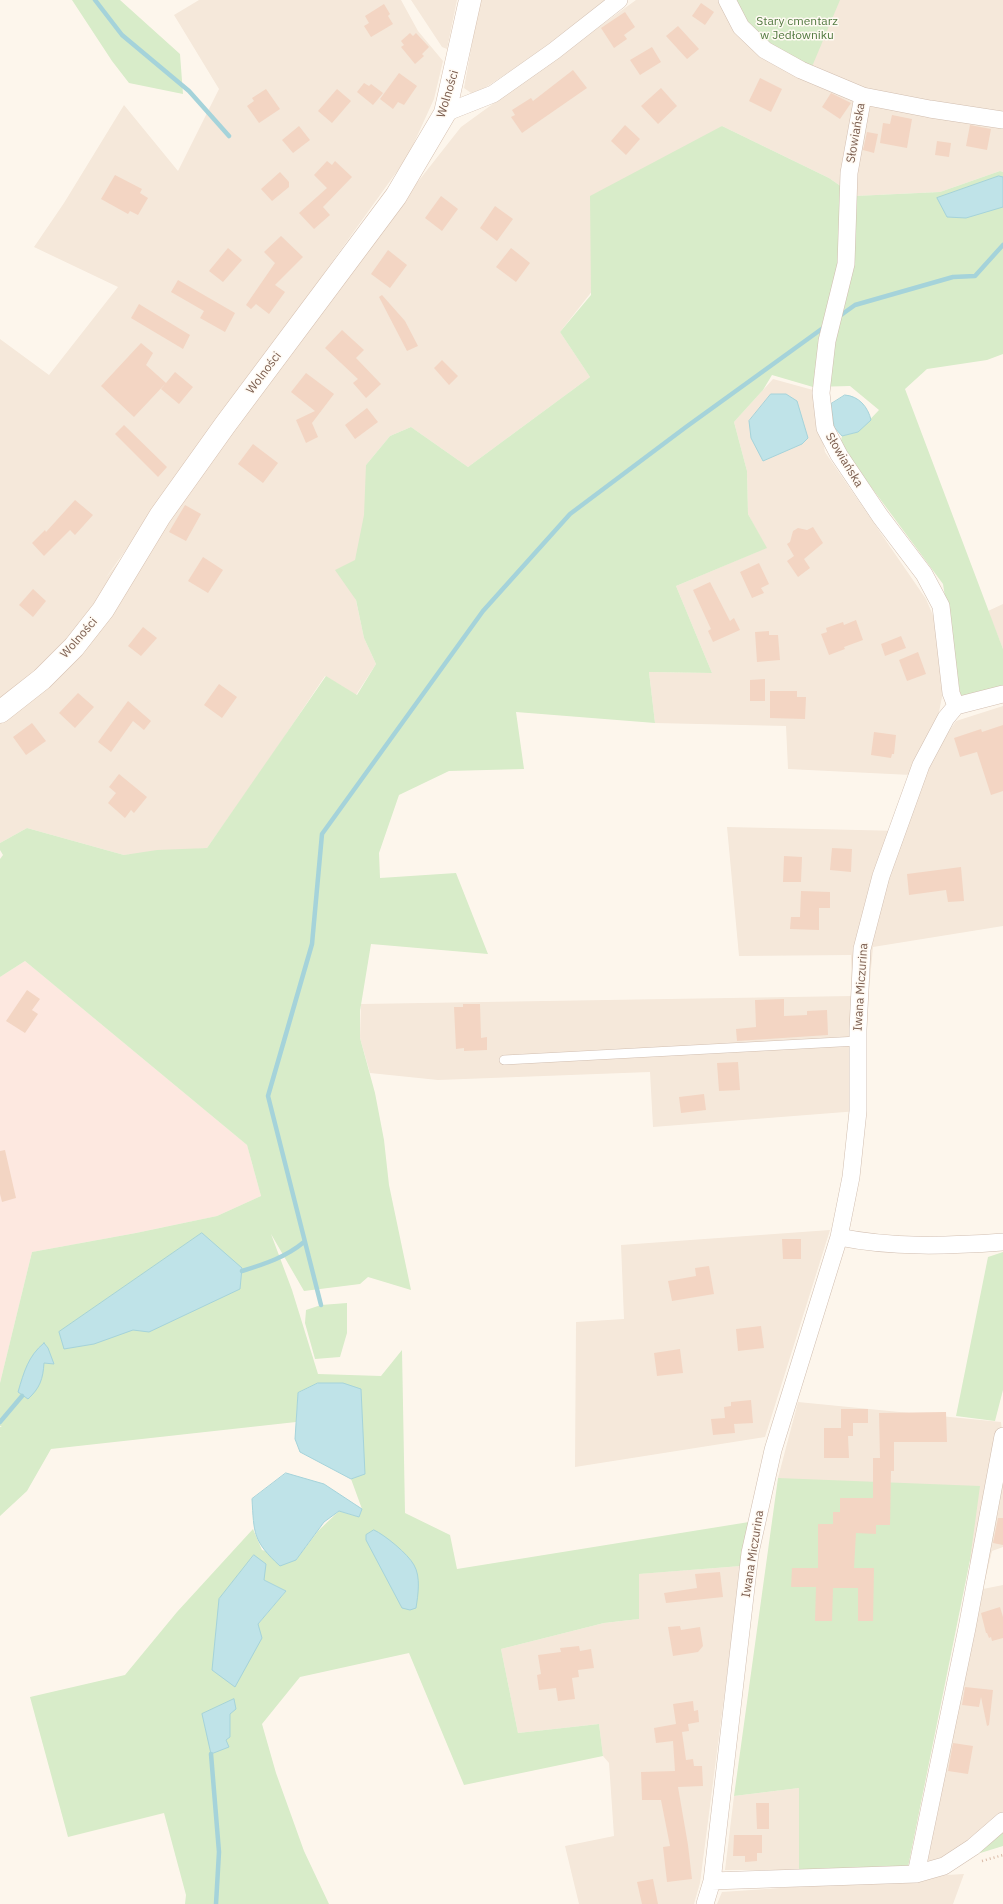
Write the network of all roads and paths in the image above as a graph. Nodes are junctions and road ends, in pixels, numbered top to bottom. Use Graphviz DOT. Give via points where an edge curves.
graph roads {
  1 [pos="470,0"];
  2 [pos="619,0"];
  3 [pos="727,0"];
  4 [pos="863,96"];
  5 [pos="445,113"];
  6 [pos="1003,120"];
  7 [pos="1003,694"];
  8 [pos="956,706"];
  9 [pos="0,712"];
  10 [pos="858,1041"];
  11 [pos="504,1060"];
  12 [pos="839,1237"];
  13 [pos="1003,1242"];
  14 [pos="1003,1436"];
  15 [pos="1003,1821"];
  16 [pos="916,1874"];
  17 [pos="712,1881"];
  18 [pos="705,1904"];
  1 -- 5 [label="street, Wolności"];
  2 -- 5 [label="street" via="494,94"];
  3 -- 4 [label="street, Słowiańska" via="741,27 765,50 801,70"];
  4 -- 6 [label="street, Słowiańska"];
  4 -- 8 [label="street, Słowiańska" via="849,173 846,264 826,348 821,393 825,428 838,455 924,574 941,606 951,693"];
  5 -- 9 [label="street, Wolności" via="396,196 160,516 103,610 74,647"];
  7 -- 8 [label="street"];
  8 -- 10 [label="street, Iwana Miczurina" via="946,718 921,765 881,876 862,949"];
  10 -- 11 [label="lane"];
  10 -- 12 [label="street, Iwana Miczurina" via="857,1118 851,1177"];
  12 -- 13 [label="street" via="856,1241 911,1245"];
  12 -- 17 [label="street, Iwana Miczurina" via="772,1450 750,1553"];
  14 -- 16 [label="street" via="967,1628"];
  15 -- 16 [label="street" via="973,1847 944,1866"];
  16 -- 17 [label="street"];
  17 -- 18 [label="street, Iwana Miczurina"];
}
